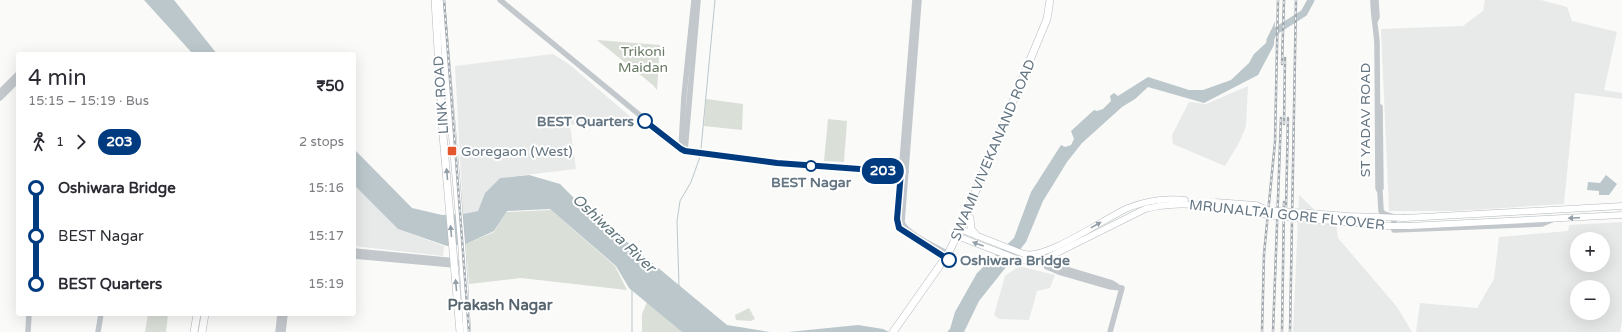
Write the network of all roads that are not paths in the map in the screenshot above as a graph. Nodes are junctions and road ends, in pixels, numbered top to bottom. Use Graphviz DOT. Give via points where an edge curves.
graph roads {
  1 [pos="435,0"];
  2 [pos="441,0"];
  3 [pos="500,0"];
  4 [pos="694,0"];
  5 [pos="698,0"];
  6 [pos="915,0"];
  7 [pos="919,0"];
  8 [pos="1050,0"];
  9 [pos="1055,0"];
  10 [pos="1373,0"];
  11 [pos="1376,0"];
  12 [pos="438,8"];
  13 [pos="1375,21"];
  14 [pos="1044,33"];
  15 [pos="441,51"];
  16 [pos="16,76"];
  17 [pos="16,82"];
  18 [pos="0,92"];
  19 [pos="0,98"];
  20 [pos="683,150"];
  21 [pos="904,171"];
  22 [pos="449,199"];
  23 [pos="457,199"];
  24 [pos="1622,206"];
  25 [pos="1622,209"];
  26 [pos="1528,211"];
  27 [pos="1622,215"];
  28 [pos="1349,216"];
  29 [pos="1394,217"];
  30 [pos="970,218"];
  31 [pos="1338,218"];
  32 [pos="1555,219"];
  33 [pos="961,234"];
  34 [pos="976,235"];
  35 [pos="356,251"];
  36 [pos="356,256"];
  37 [pos="1041,256"];
  38 [pos="949,257"];
  39 [pos="454,263"];
  40 [pos="462,263"];
  41 [pos="29,316"];
  42 [pos="101,316"];
  43 [pos="197,316"];
  44 [pos="205,316"];
  45 [pos="280,316"];
  46 [pos="285,316"];
  47 [pos="896,331"];
  48 [pos="28,332"];
  49 [pos="98,332"];
  50 [pos="194,332"];
  51 [pos="202,332"];
  52 [pos="278,332"];
  53 [pos="283,332"];
  54 [pos="460,332"];
  55 [pos="467,332"];
  56 [pos="1110,332"];
  1 -- 12 [label="main road, LINK ROAD"];
  2 -- 12 [label="main road, LINK ROAD"];
  3 -- 20 [label="street"];
  4 -- 20 [label="street" via="684,96"];
  5 -- 20 [label="street"];
  6 -- 21 [label="street"];
  7 -- 21 [label="street"];
  8 -- 14 [label="main road, SWAMI VIVEKANAND ROAD"];
  9 -- 14 [label="main road, SWAMI VIVEKANAND ROAD" via="1053,17"];
  10 -- 13 [label="street, ST YADAV ROAD"];
  11 -- 13 [label="street"];
  12 -- 15 [label="main road, LINK ROAD"];
  13 -- 29 [label="street, ST YADAV ROAD" via="1378,188 1381,211"];
  14 -- 30 [label="main road, SWAMI VIVEKANAND ROAD"];
  14 -- 33 [label="main road, SWAMI VIVEKANAND ROAD"];
  22 -- 15 [label="main road, LINK ROAD, one-way"];
  15 -- 23 [label="main road, LINK ROAD"];
  16 -- 18 [label="street"];
  17 -- 19 [label="street"];
  20 -- 21 [label="street" via="775,161"];
  21 -- 38 [label="street" via="903,225 916,238"];
  22 -- 23 [label="main road"];
  39 -- 22 [label="main road, LINK ROAD, one-way"];
  23 -- 40 [label="main road, LINK ROAD"];
  24 -- 26 [label="main road, MRUNALTAI GORE FLYOVER"];
  25 -- 28 [label="main road, MRUNALTAI GORE FLYOVER, bridge" via="1406,222"];
  26 -- 28 [label="main road, MRUNALTAI GORE FLYOVER, bridge" via="1404,218"];
  26 -- 29 [label="street"];
  27 -- 32 [label="main road, MRUNALTAI GORE FLYOVER, one-way"];
  28 -- 31 [label="main road, MRUNALTAI GORE FLYOVER, bridge"];
  29 -- 32 [label="street" via="1394,230 1542,224"];
  30 -- 33 [label="main road, SWAMI VIVEKANAND ROAD"];
  30 -- 34 [label="main road" via="971,229"];
  31 -- 32 [label="main road, MRUNALTAI GORE FLYOVER, bridge" via="1402,226"];
  31 -- 37 [label="main road, MRUNALTAI GORE FLYOVER, bridge" via="1267,210 1256,205 1215,204 1177,199 1146,202 1129,208"];
  33 -- 34 [label="main road"];
  37 -- 33 [label="main road, MRUNALTAI GORE FLYOVER, one-way" via="1032,263 1017,259"];
  33 -- 38 [label="main road, SWAMI VIVEKANAND ROAD"];
  34 -- 37 [label="main road" via="1024,254"];
  35 -- 39 [label="street"];
  36 -- 39 [label="street"];
  37 -- 56 [label="street" via="1052,265 1111,287 1120,287"];
  38 -- 47 [label="main road, SWAMI VIVEKANAND ROAD"];
  39 -- 40 [label="street"];
  54 -- 39 [label="main road, one-way"];
  40 -- 55 [label="main road"];
  41 -- 48 [label="street"];
  42 -- 49 [label="street"];
  43 -- 50 [label="main road"];
  44 -- 51 [label="main road"];
  45 -- 52 [label="street"];
  46 -- 53 [label="street"];
}
